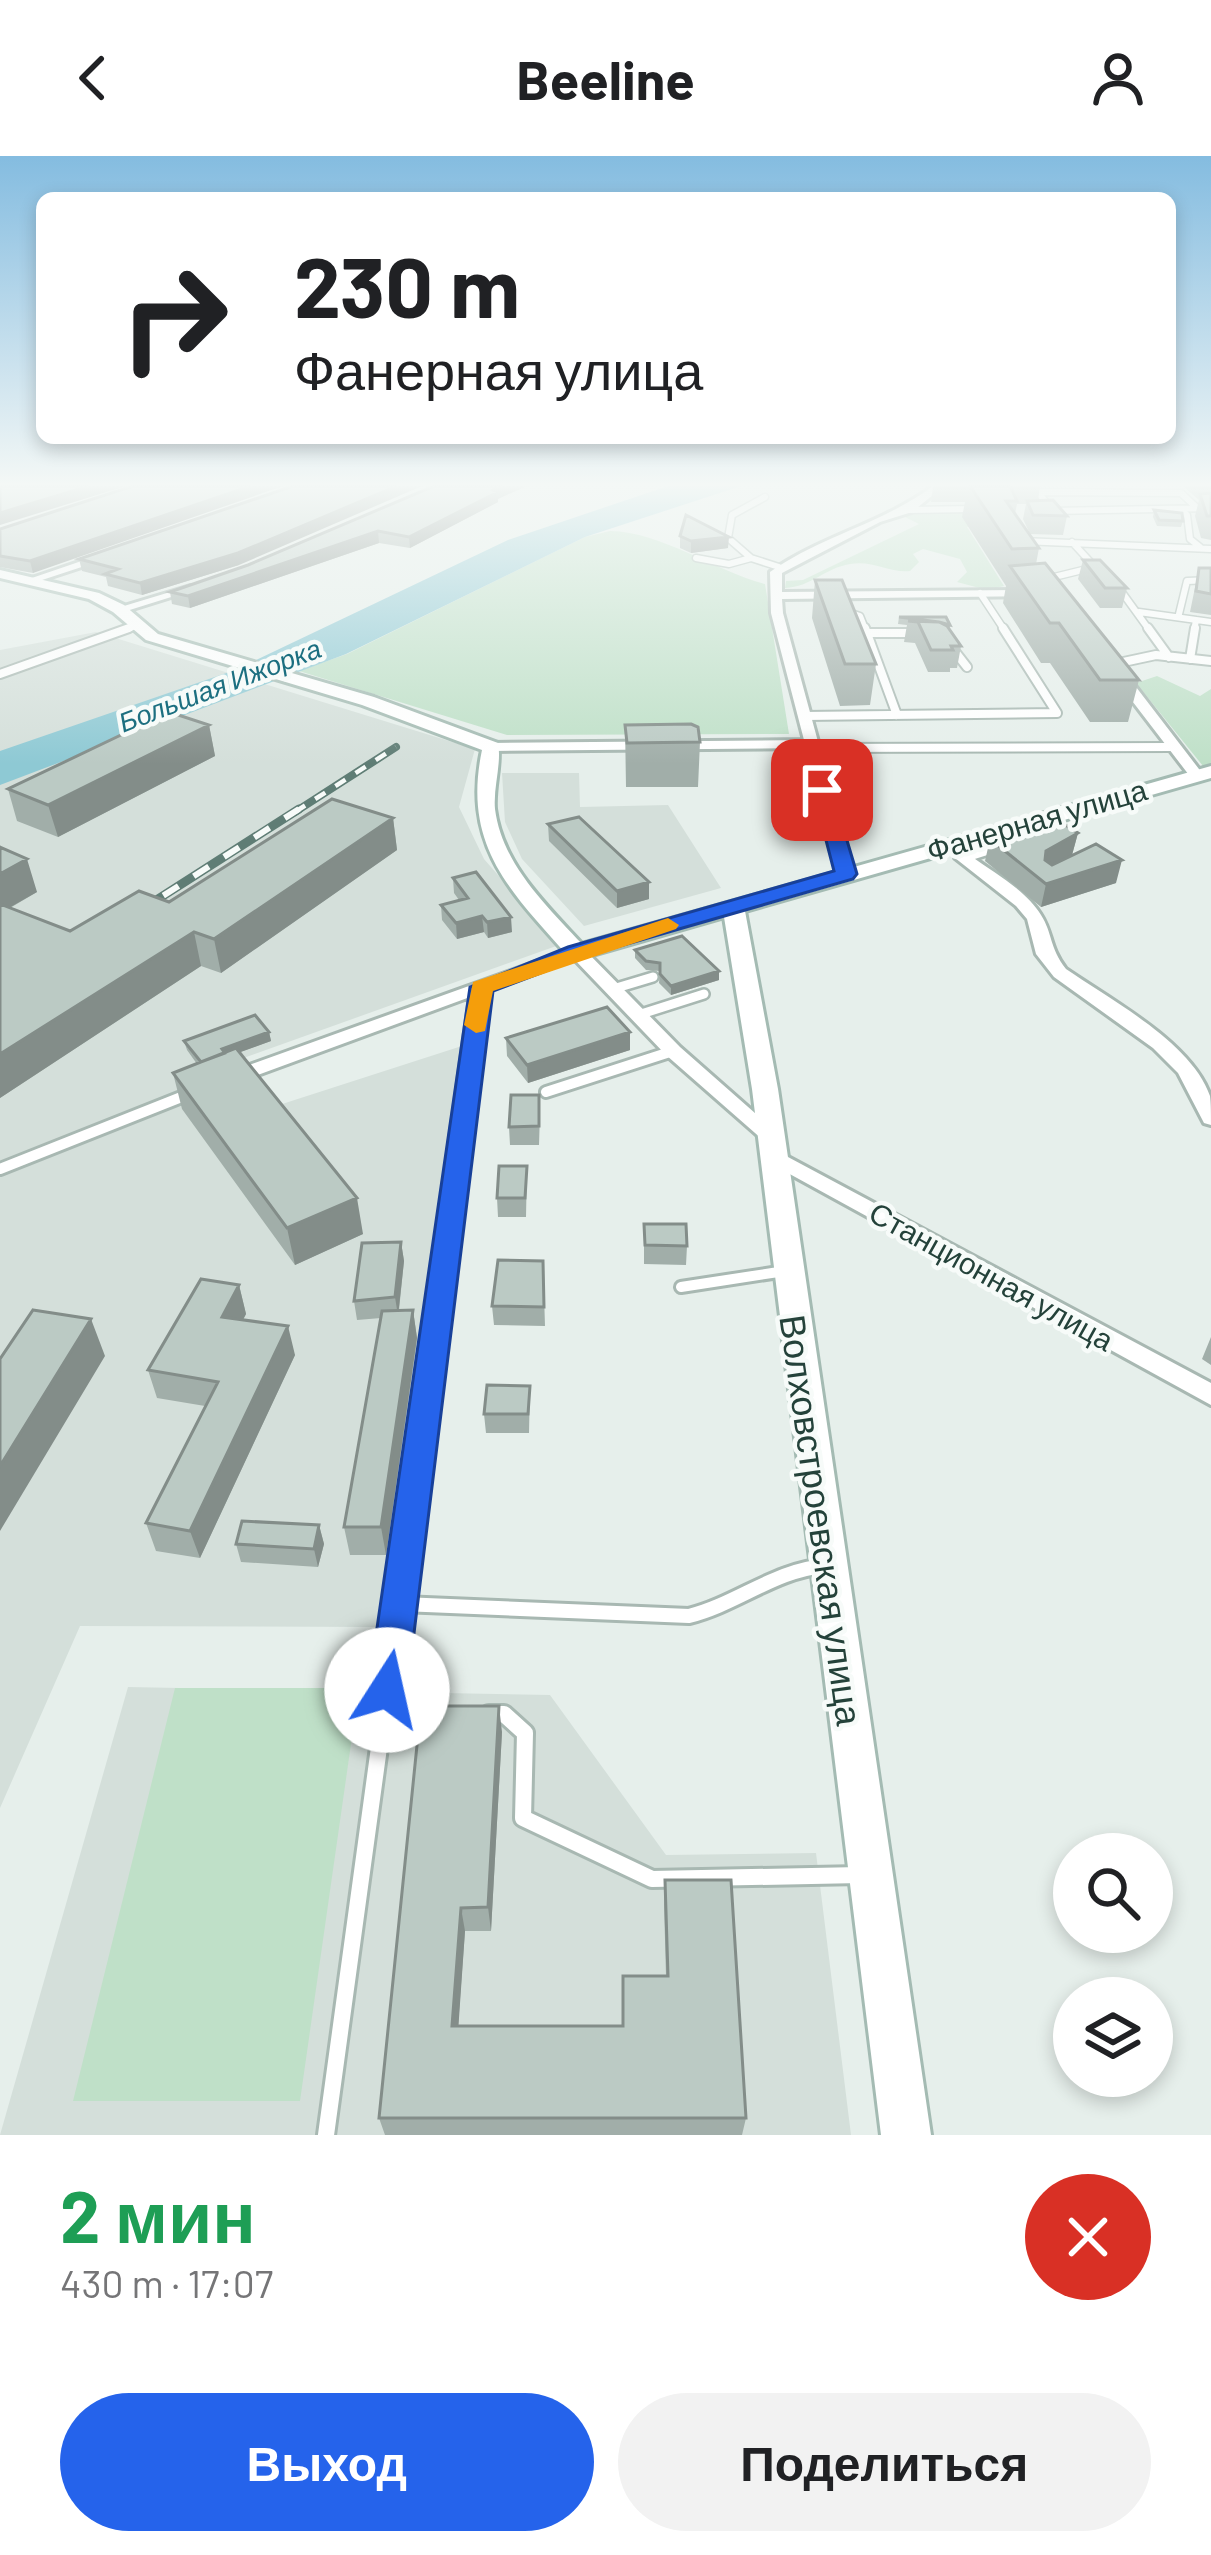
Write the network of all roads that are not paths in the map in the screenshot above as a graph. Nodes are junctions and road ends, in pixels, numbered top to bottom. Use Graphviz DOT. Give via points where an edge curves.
graph roads {
  1 [pos="23,578"];
  2 [pos="37,578"];
  3 [pos="775,578"];
  4 [pos="1050,578"];
  5 [pos="1111,578"];
  6 [pos="32,580"];
  7 [pos="1211,580"];
  8 [pos="202,585"];
  9 [pos="980,593"];
  10 [pos="836,595"];
  11 [pos="769,596"];
  12 [pos="120,609"];
  13 [pos="1139,612"];
  14 [pos="1178,614"];
  15 [pos="1196,620"];
  16 [pos="1211,622"];
  17 [pos="133,627"];
  18 [pos="866,633"];
  19 [pos="938,634"];
  20 [pos="949,641"];
  21 [pos="1099,647"];
  22 [pos="1169,657"];
  23 [pos="1190,659"];
  24 [pos="1211,662"];
  25 [pos="1112,664"];
  26 [pos="967,667"];
  27 [pos="0,674"];
  28 [pos="896,715"];
  29 [pos="804,716"];
  30 [pos="810,746"];
  31 [pos="492,747"];
  32 [pos="1172,747"];
  33 [pos="1204,774"];
  34 [pos="1016,842"];
  35 [pos="969,850"];
  36 [pos="846,874"];
  37 [pos="733,906"];
  38 [pos="577,952"];
  39 [pos="653,977"];
  40 [pos="482,987"];
  41 [pos="613,989"];
  42 [pos="704,994"];
  43 [pos="685,1000"];
  44 [pos="694,1010"];
  45 [pos="638,1015"];
  46 [pos="673,1051"];
  47 [pos="239,1076"];
  48 [pos="211,1086"];
  49 [pos="546,1092"];
  50 [pos="1211,1118"];
  51 [pos="771,1145"];
  52 [pos="0,1169"];
  53 [pos="787,1270"];
  54 [pos="681,1287"];
  55 [pos="1211,1395"];
  56 [pos="827,1566"];
  57 [pos="402,1604"];
  58 [pos="385,1702"];
  59 [pos="444,1714"];
  60 [pos="464,1714"];
  61 [pos="869,1875"];
  62 [pos="326,2135"];
  63 [pos="906,2135"];
  1 -- 6 [label="street"];
  2 -- 6 [label="street"];
  3 -- 11 [label="street"];
  4 -- 9 [label="street" via="1059,593"];
  5 -- 13 [label="lane"];
  6 -- 12 [label="street"];
  7 -- 14 [label="lane" via="1186,581"];
  8 -- 12 [label="street"];
  9 -- 10 [label="street"];
  9 -- 28 [label="lane" via="1057,713"];
  10 -- 11 [label="street"];
  10 -- 18 [label="lane"];
  11 -- 29 [label="street"];
  12 -- 17 [label="street"];
  13 -- 14 [label="lane"];
  13 -- 22 [label="lane"];
  14 -- 15 [label="lane"];
  15 -- 16 [label="lane"];
  15 -- 23 [label="lane"];
  17 -- 27 [label="lane"];
  17 -- 31 [label="street"];
  18 -- 19 [label="lane"];
  18 -- 28 [label="lane"];
  20 -- 26 [label="lane"];
  21 -- 25 [label="street"];
  22 -- 23 [label="lane"];
  22 -- 25 [label="lane"];
  23 -- 24 [label="lane"];
  25 -- 32 [label="street"];
  28 -- 29 [label="lane"];
  29 -- 30 [label="street"];
  30 -- 31 [label="street"];
  30 -- 32 [label="lane"];
  30 -- 36 [label="street"];
  31 -- 38 [label="street, Станционная улица" via="481,785 485,822 517,882"];
  32 -- 33 [label="street"];
  33 -- 35 [label="street, Фанерная улица"];
  34 -- 35 [label="lane"];
  35 -- 36 [label="street, Фанерная улица"];
  35 -- 50 [label="street" via="1035,918 1060,973 1160,1044 1186,1070"];
  36 -- 37 [label="street, Фанерная улица"];
  37 -- 38 [label="street, Фанерная улица"];
  37 -- 51 [label="street, Волховстроевская улица"];
  38 -- 40 [label="street, Фанерная улица"];
  38 -- 41 [label="street, Станционная улица"];
  39 -- 41 [label="lane"];
  40 -- 47 [label="street, Фанерная улица"];
  40 -- 57 [label="street" via="431,1326"];
  41 -- 45 [label="street, Станционная улица"];
  42 -- 43 [label="lane"];
  43 -- 44 [label="lane"];
  43 -- 45 [label="lane"];
  45 -- 46 [label="street, Станционная улица"];
  46 -- 49 [label="lane"];
  46 -- 51 [label="street, Станционная улица"];
  48 -- 52 [label="lane"];
  51 -- 53 [label="street, Волховстроевская улица"];
  51 -- 55 [label="street, Станционная улица"];
  53 -- 54 [label="lane"];
  53 -- 56 [label="street, Волховстроевская улица"];
  56 -- 57 [label="lane" via="791,1570 720,1611 688,1616"];
  56 -- 61 [label="street, Волховстроевская улица"];
  57 -- 58 [label="street"];
  58 -- 59 [label="lane"];
  58 -- 62 [label="lane"];
  60 -- 61 [label="lane" via="504,1714 525,1733 523,1818 652,1879"];
  61 -- 63 [label="street, Волховстроевская улица"];
}
